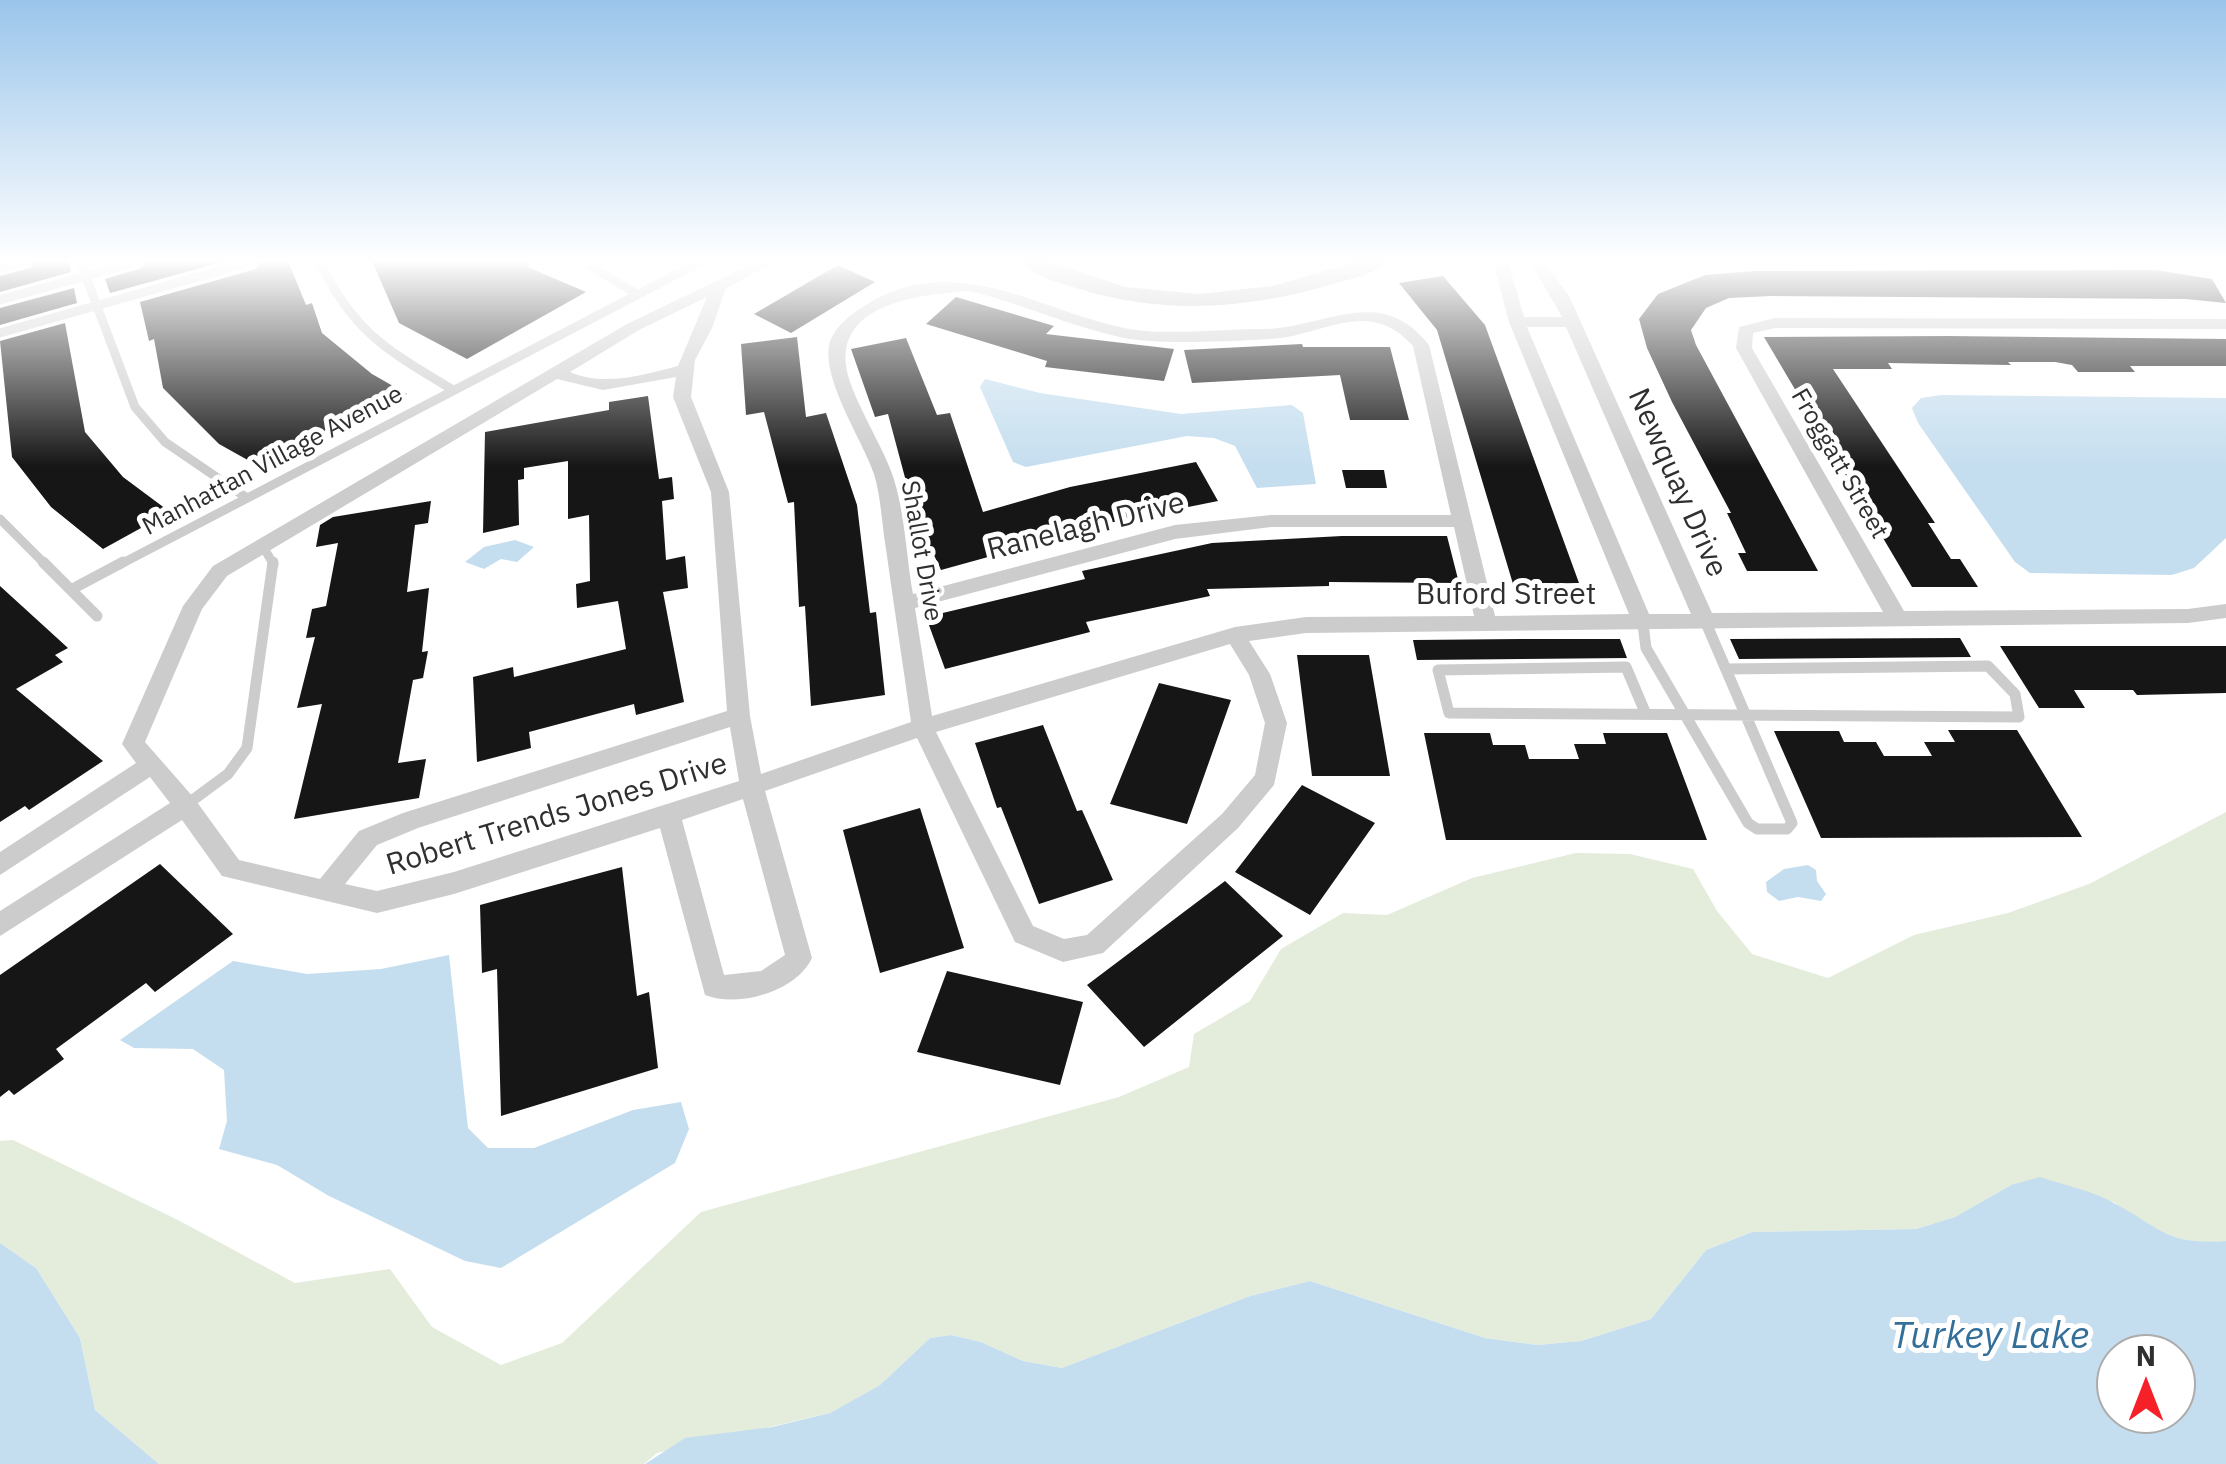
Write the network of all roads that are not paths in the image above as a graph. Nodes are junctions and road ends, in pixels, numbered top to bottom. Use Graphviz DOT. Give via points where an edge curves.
graph roads {
  1 [pos="108,329"];
  2 [pos="362,329"];
  3 [pos="569,329"];
  4 [pos="634,329"];
  5 [pos="702,329"];
  6 [pos="848,329"];
  7 [pos="1111,329"];
  8 [pos="1295,329"];
  9 [pos="1407,329"];
  10 [pos="1519,329"];
  11 [pos="1576,329"];
  12 [pos="1748,329"];
  13 [pos="686,369"];
  14 [pos="556,372"];
  15 [pos="453,390"];
  16 [pos="246,498"];
  17 [pos="0,519"];
  18 [pos="1462,521"];
  19 [pos="262,546"];
  20 [pos="76,587"];
  21 [pos="906,602"];
  22 [pos="2226,611"];
  23 [pos="97,616"];
  24 [pos="1900,621"];
  25 [pos="1706,623"];
  26 [pos="1643,624"];
  27 [pos="1487,625"];
  28 [pos="1236,635"];
  29 [pos="1726,669"];
  30 [pos="1645,712"];
  31 [pos="1685,712"];
  32 [pos="739,716"];
  33 [pos="1746,717"];
  34 [pos="923,727"];
  35 [pos="152,764"];
  36 [pos="806,767"];
  37 [pos="752,787"];
  38 [pos="186,805"];
  39 [pos="669,815"];
  40 [pos="0,865"];
  41 [pos="325,891"];
  42 [pos="0,925"];
  1 -- 16 [label="lane" via="134,408 165,442"];
  2 -- 15 [label="lane"];
  3 -- 15 [label="lane, Manhattan Village Avenue"];
  4 -- 14 [label="street, Robert Trends Jones Drive"];
  5 -- 13 [label="street"];
  6 -- 21 [label="street, Shallot Drive" via="839,340 836,367 884,476"];
  7 -- 8 [label="street, Shallot Drive"];
  9 -- 18 [label="street, Shallot Drive" via="1420,345"];
  10 -- 26 [label="street"];
  11 -- 25 [label="street, Newquay Drive"];
  12 -- 24 [label="street, Froggatt Street" via="1744,348"];
  13 -- 14 [label="street" via="611,385 576,383"];
  13 -- 32 [label="street" via="682,397 720,492"];
  14 -- 19 [label="street, Robert Trends Jones Drive"];
  15 -- 16 [label="lane, Manhattan Village Avenue"];
  16 -- 20 [label="lane, Manhattan Village Avenue"];
  17 -- 20 [label="lane"];
  18 -- 21 [label="street, Ranelagh Drive" via="1272,522 1176,532"];
  18 -- 27 [label="street, Shallot Drive"];
  19 -- 35 [label="street, Robert Trends Jones Drive" via="220,570 194,606 134,744"];
  19 -- 38 [label="lane" via="274,569 247,748 231,771"];
  20 -- 23 [label="lane"];
  21 -- 34 [label="street, Shallot Drive"];
  22 -- 24 [label="street, Buford Street"];
  24 -- 25 [label="street, Buford Street"];
  25 -- 26 [label="street, Buford Street"];
  25 -- 29 [label="lane"];
  26 -- 27 [label="street, Buford Street"];
  26 -- 31 [label="lane" via="1646,648"];
  27 -- 28 [label="street, Buford Street" via="1306,625"];
  28 -- 34 [label="street, Buford Street"];
  28 -- 34 [label="street, Shallot Drive" via="1276,722 1266,778 1230,821 1094,945 1063,951 1024,934"];
  29 -- 33 [label="lane"];
  29 -- 33 [label="lane" via="1988,666 2020,704 2019,717"];
  30 -- 30 [label="lane" via="1626,667 1438,670 1449,713"];
  30 -- 31 [label="lane"];
  31 -- 33 [label="lane"];
  31 -- 33 [label="lane" via="1751,827 1787,829 1792,823"];
  32 -- 37 [label="street"];
  32 -- 41 [label="street" via="410,820 368,838"];
  34 -- 36 [label="street, Buford Street"];
  35 -- 38 [label="street, Robert Trends Jones Drive"];
  35 -- 40 [label="street"];
  36 -- 37 [label="street, Robert Trends Jones Drive"];
  37 -- 39 [label="street, Robert Trends Jones Drive"];
  37 -- 39 [label="street" via="799,958 788,972 739,989 714,988"];
  38 -- 41 [label="street, Robert Trends Jones Drive" via="231,869"];
  38 -- 42 [label="street"];
  39 -- 41 [label="street, Robert Trends Jones Drive" via="377,902"];
}
